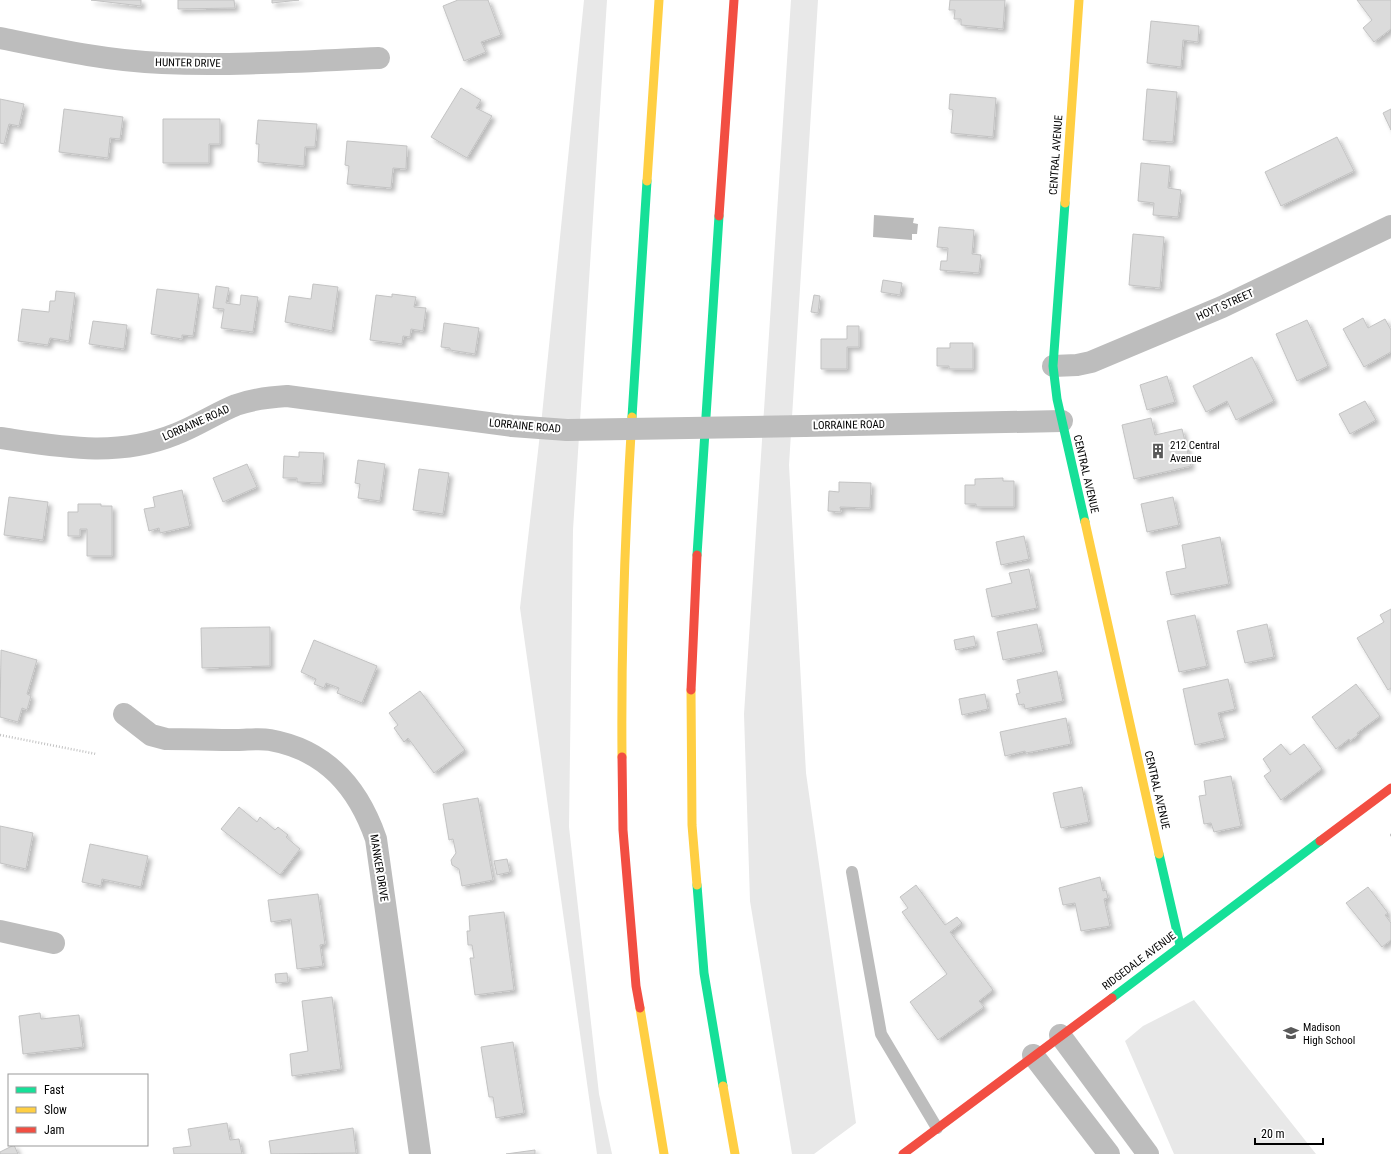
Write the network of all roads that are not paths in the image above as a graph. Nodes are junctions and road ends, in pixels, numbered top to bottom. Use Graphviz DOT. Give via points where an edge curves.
graph roads {
  1 [pos="659,0"];
  2 [pos="734,0"];
  3 [pos="1079,0"];
  4 [pos="0,38"];
  5 [pos="379,58"];
  6 [pos="1391,226"];
  7 [pos="1053,366"];
  8 [pos="1062,421"];
  9 [pos="0,438"];
  10 [pos="124,714"];
  11 [pos="1390,790"];
  12 [pos="852,872"];
  13 [pos="0,931"];
  14 [pos="54,944"];
  15 [pos="1180,945"];
  16 [pos="1060,1035"];
  17 [pos="1034,1055"];
  18 [pos="937,1128"];
  19 [pos="915,1145"];
  20 [pos="420,1154"];
  21 [pos="664,1154"];
  22 [pos="736,1154"];
  23 [pos="903,1154"];
  24 [pos="923,1154"];
  25 [pos="1109,1154"];
  26 [pos="1148,1154"];
  1 -- 21 [label="main road" via="626,513 621,680 623,830 636,986"];
  2 -- 22 [label="main road" via="699,512 691,675 692,824 704,973"];
  3 -- 7 [label="main road, CENTRAL AVENUE"];
  4 -- 5 [label="street, HUNTER DRIVE" via="95,57 161,63 223,64"];
  6 -- 7 [label="street, HOYT STREET" via="1222,307 1091,362"];
  7 -- 8 [label="main road, CENTRAL AVENUE"];
  8 -- 9 [label="street, LORRAINE ROAD, bridge" via="567,430 512,426 287,396 261,398 236,405 176,434 147,444 116,449 86,450"];
  8 -- 15 [label="main road, CENTRAL AVENUE"];
  10 -- 20 [label="street, MANKER DRIVE" via="152,735 166,739 269,740 294,746 322,761 354,792 368,814 376,839"];
  11 -- 15 [label="main road, RIDGEDALE AVENUE"];
  12 -- 18 [label="lane" via="881,1034"];
  13 -- 14 [label="street"];
  15 -- 16 [label="main road, RIDGEDALE AVENUE"];
  16 -- 17 [label="main road, RIDGEDALE AVENUE"];
  16 -- 26 [label="street"];
  17 -- 18 [label="main road, RIDGEDALE AVENUE"];
  17 -- 25 [label="street"];
  18 -- 19 [label="main road, RIDGEDALE AVENUE"];
  19 -- 23 [label="main road, RIDGEDALE AVENUE"];
  19 -- 24 [label="lane"];
}
